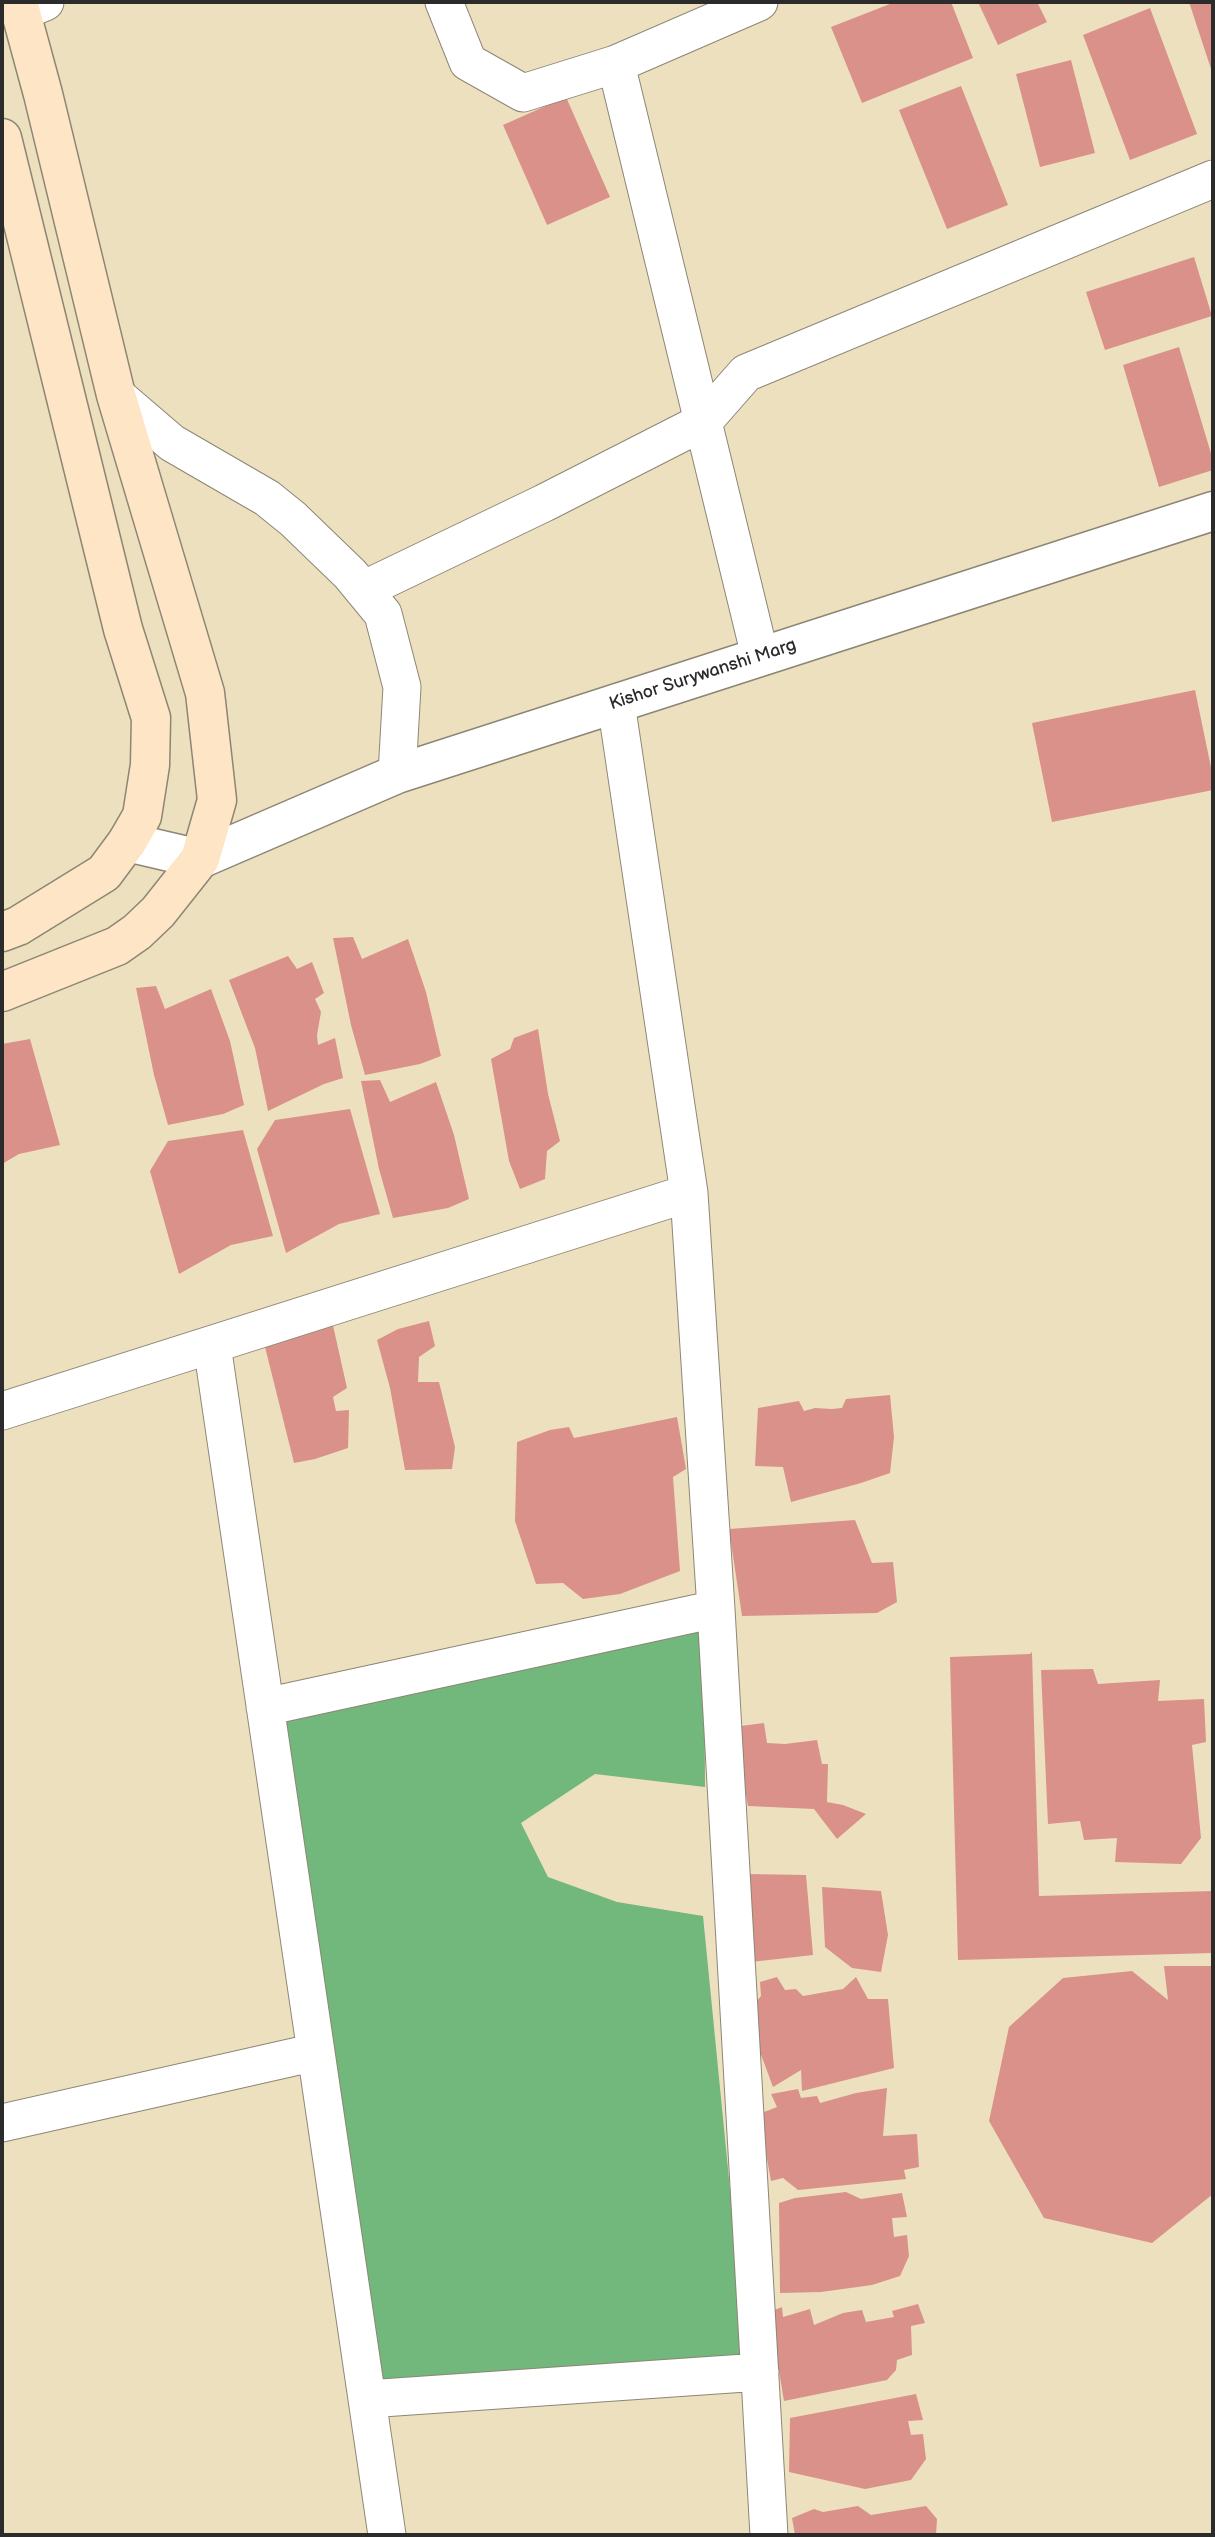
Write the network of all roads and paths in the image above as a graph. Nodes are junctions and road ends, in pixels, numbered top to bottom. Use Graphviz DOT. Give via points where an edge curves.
graph roads {
  1 [pos="444,2"];
  2 [pos="759,2"];
  3 [pos="28,5"];
  4 [pos="616,64"];
  5 [pos="2,138"];
  6 [pos="1213,179"];
  7 [pos="116,395"];
  8 [pos="703,422"];
  9 [pos="1213,511"];
  10 [pos="363,590"];
  11 [pos="760,656"];
  12 [pos="616,703"];
  13 [pos="397,774"];
  14 [pos="127,842"];
  15 [pos="200,859"];
  16 [pos="2,932"];
  17 [pos="2,992"];
  18 [pos="689,1193"];
  19 [pos="212,1345"];
  20 [pos="2,1411"];
  21 [pos="716,1609"];
  22 [pos="265,1707"];
  23 [pos="316,2052"];
  24 [pos="2,2123"];
  25 [pos="760,2372"];
  26 [pos="367,2399"];
  27 [pos="387,2535"];
  28 [pos="769,2535"];
  1 -- 4 [label="street" via="468,62 523,93"];
  2 -- 4 [label="street"];
  3 -- 7 [label="main road"];
  4 -- 8 [label="street"];
  5 -- 14 [label="main road" via="123,629 151,718 142,816"];
  6 -- 8 [label="street" via="746,373"];
  7 -- 10 [label="street" via="172,443 267,498"];
  7 -- 15 [label="main road" via="205,693 217,800"];
  8 -- 10 [label="street"];
  8 -- 11 [label="street"];
  9 -- 11 [label="street, Kishor Surywanshi Marg"];
  10 -- 13 [label="street" via="383,614 402,687"];
  11 -- 12 [label="street, Kishor Surywanshi Marg"];
  12 -- 13 [label="street, Kishor Surywanshi Marg"];
  12 -- 18 [label="street"];
  13 -- 15 [label="street, Kishor Surywanshi Marg"];
  14 -- 15 [label="street"];
  14 -- 16 [label="main road" via="104,873"];
  15 -- 17 [label="main road" via="158,912 117,946"];
  18 -- 19 [label="street"];
  18 -- 21 [label="street"];
  19 -- 20 [label="street"];
  19 -- 22 [label="street"];
  21 -- 22 [label="street"];
  21 -- 25 [label="street"];
  22 -- 23 [label="street"];
  23 -- 24 [label="street"];
  23 -- 26 [label="street"];
  25 -- 26 [label="street"];
  25 -- 28 [label="street"];
  26 -- 27 [label="street"];
}
